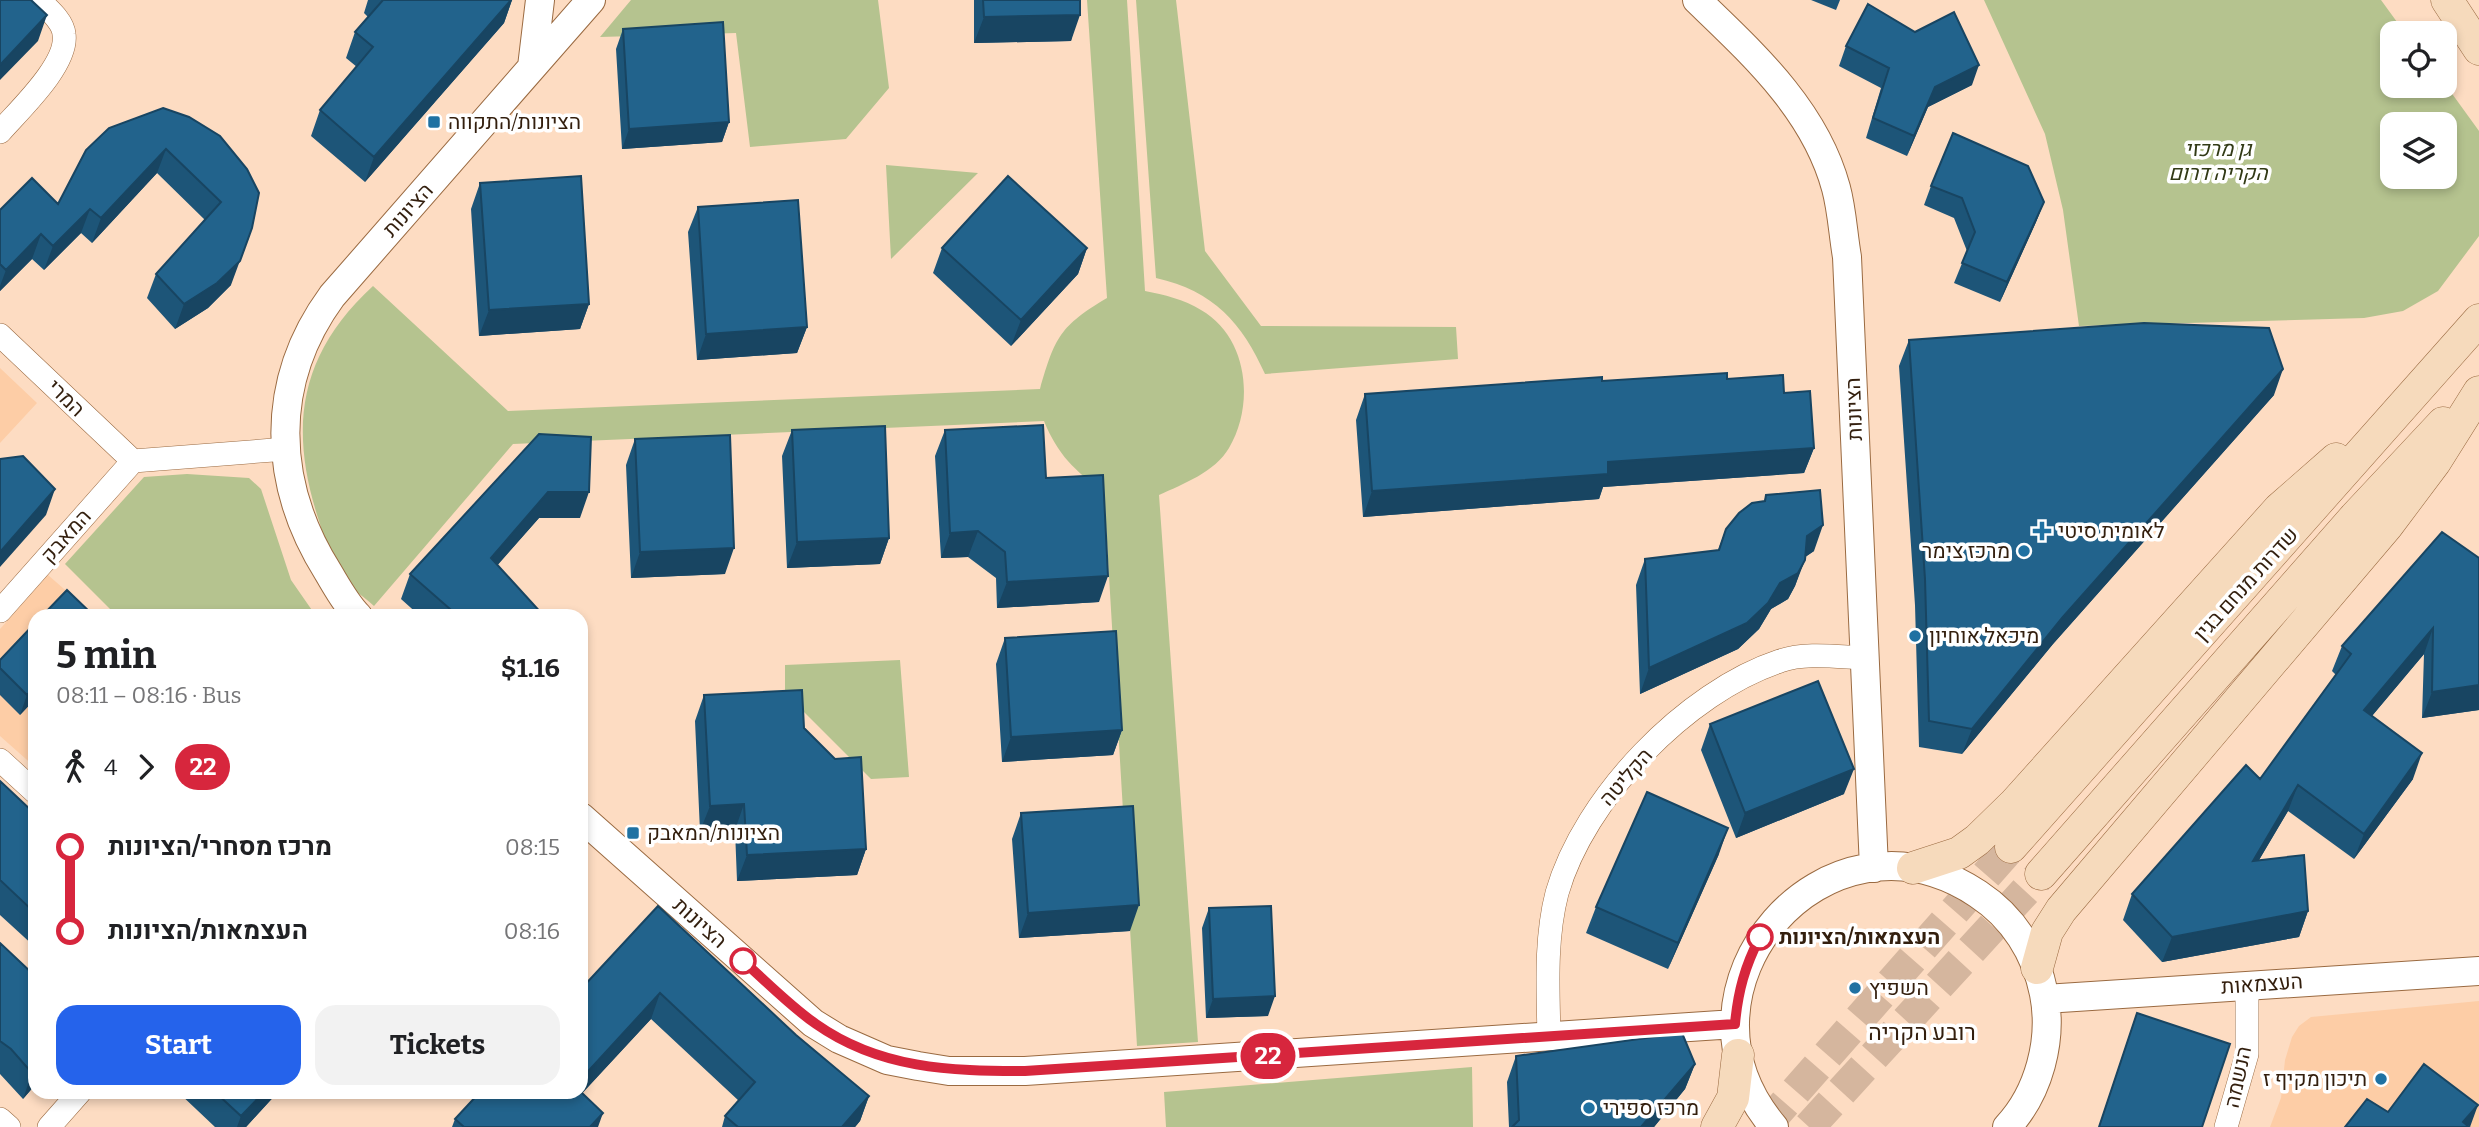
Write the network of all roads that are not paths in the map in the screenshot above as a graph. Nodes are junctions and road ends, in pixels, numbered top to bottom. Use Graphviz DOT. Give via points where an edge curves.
graph roads {
  1 [pos="38,0"];
  2 [pos="540,0"];
  3 [pos="591,0"];
  4 [pos="1697,0"];
  5 [pos="1716,0"];
  6 [pos="2447,0"];
  7 [pos="2479,29"];
  8 [pos="1728,30"];
  9 [pos="2479,49"];
  10 [pos="531,70"];
  11 [pos="0,132"];
  12 [pos="2479,320"];
  13 [pos="0,335"];
  14 [pos="2479,384"];
  15 [pos="2479,392"];
  16 [pos="2399,411"];
  17 [pos="287,449"];
  18 [pos="133,461"];
  19 [pos="353,609"];
  20 [pos="0,611"];
  21 [pos="1865,658"];
  22 [pos="0,760"];
  23 [pos="28,786"];
  24 [pos="588,823"];
  25 [pos="2011,847"];
  26 [pos="1874,868"];
  27 [pos="1913,868"];
  28 [pos="2041,874"];
  29 [pos="2037,968"];
  30 [pos="2479,971"];
  31 [pos="2247,985"];
  32 [pos="2045,999"];
  33 [pos="1549,1037"];
  34 [pos="1736,1039"];
  35 [pos="74,1099"];
  36 [pos="0,1119"];
  37 [pos="9,1127"];
  38 [pos="49,1127"];
  39 [pos="1717,1127"];
  40 [pos="1774,1127"];
  41 [pos="2007,1127"];
  42 [pos="2226,1127"];
  1 -- 11 [label="street" via="65,33 62,57"];
  2 -- 10 [label="street"];
  3 -- 10 [label="street, הציונות"];
  4 -- 8 [label="street, הציונות"];
  5 -- 8 [label="street"];
  6 -- 7 [label="main road"];
  6 -- 9 [label="main road"];
  8 -- 21 [label="street, הציונות" via="1788,95 1820,145 1836,188 1847,257"];
  10 -- 17 [label="street, הציונות" via="315,319 293,369"];
  12 -- 16 [label="main road, שדרות מנחם בגין"];
  13 -- 18 [label="street, המרי"];
  14 -- 28 [label="main road, שדרות מנחם בגין"];
  15 -- 29 [label="main road" via="2435,463 2387,526 2061,910 2047,932"];
  16 -- 25 [label="main road, שדרות מנחם בגין"];
  16 -- 27 [label="main road" via="2279,509 1977,840 1959,853"];
  17 -- 18 [label="street"];
  17 -- 19 [label="street, הציונות" via="296,508 310,543"];
  18 -- 20 [label="street, המאבק"];
  21 -- 26 [label="street, הציונות"];
  21 -- 33 [label="street, הקליטה" via="1781,660 1733,682 1642,755 1604,798 1578,843 1558,892 1549,960"];
  22 -- 23 [label="street"];
  24 -- 33 [label="street, הציונות" via="813,1023 887,1060 949,1071 1025,1071"];
  26 -- 27 [label="street"];
  26 -- 34 [label="street" via="1830,879 1803,894 1760,937 1737,993"];
  27 -- 29 [label="street" via="1953,880 1989,901 2008,920"];
  29 -- 32 [label="street"];
  30 -- 31 [label="street, העצמאות"];
  31 -- 32 [label="street, העצמאות"];
  31 -- 42 [label="street, הנשמה" via="2247,1054"];
  32 -- 41 [label="street" via="2044,1050 2038,1075 2028,1099"];
  33 -- 34 [label="street, הציונות"];
  34 -- 39 [label="main road" via="1732,1098"];
  34 -- 40 [label="street" via="1747,1084"];
  35 -- 38 [label="street"];
  36 -- 37 [label="street"];
}
